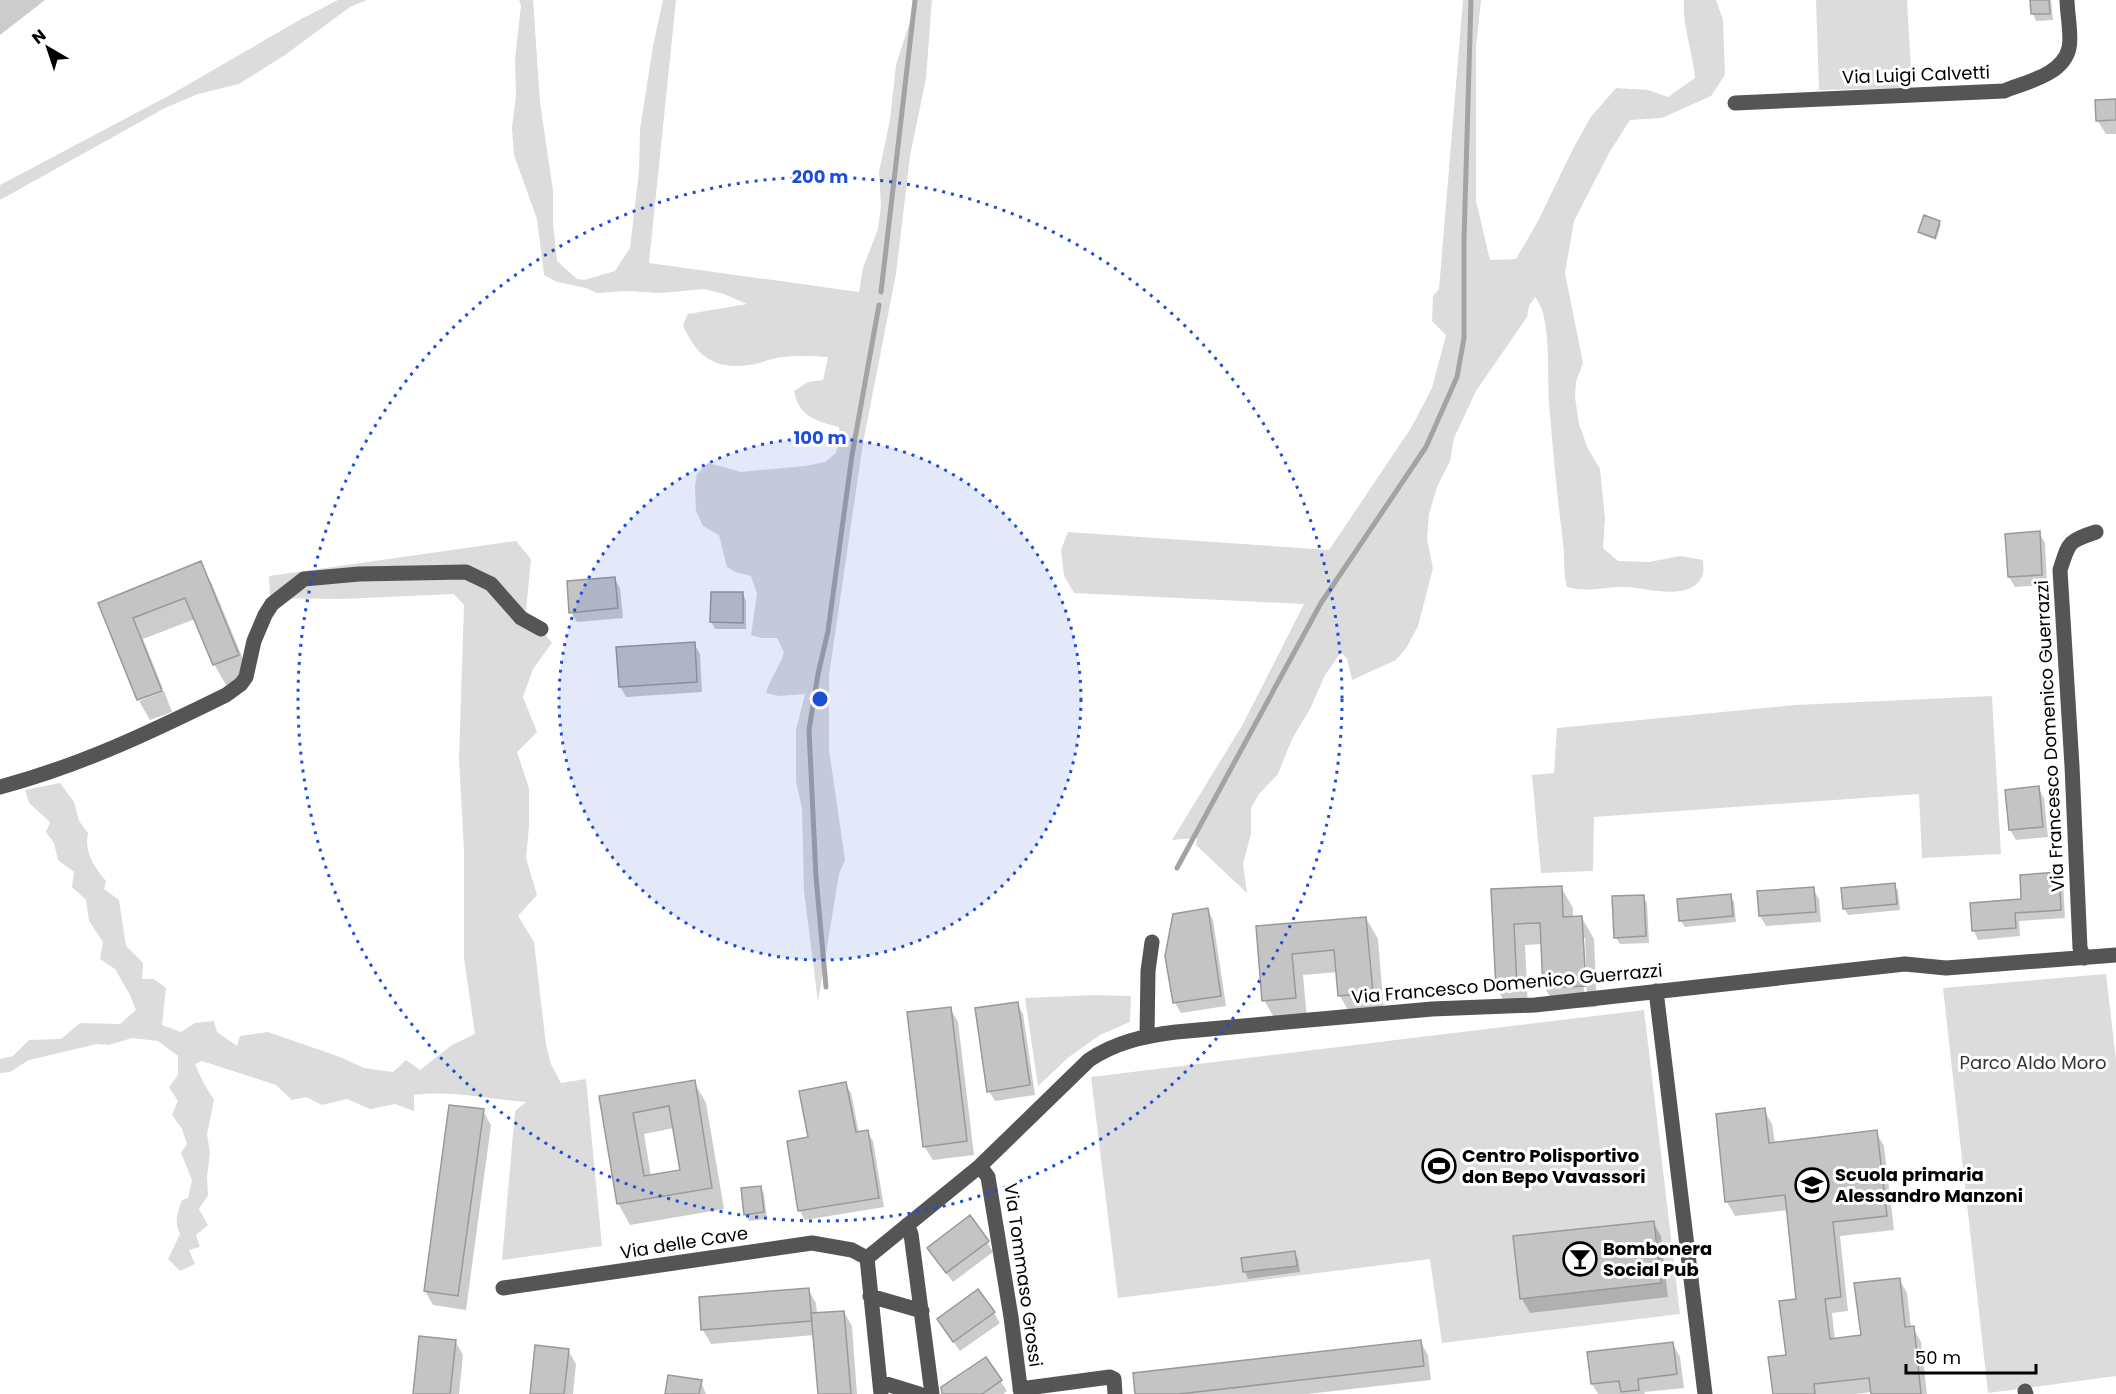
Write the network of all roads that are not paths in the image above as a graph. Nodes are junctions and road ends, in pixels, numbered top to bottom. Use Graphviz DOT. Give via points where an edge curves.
graph roads {
  1 [pos="2067,0"];
  2 [pos="1735,103"];
  3 [pos="2096,532"];
  4 [pos="541,629"];
  5 [pos="0,787"];
  6 [pos="1152,942"];
  7 [pos="2116,955"];
  8 [pos="2084,957"];
  9 [pos="1656,991"];
  10 [pos="1147,1036"];
  11 [pos="980,1166"];
  12 [pos="907,1225"];
  13 [pos="867,1258"];
  14 [pos="503,1288"];
  15 [pos="870,1296"];
  16 [pos="922,1311"];
  17 [pos="880,1388"];
  18 [pos="1020,1392"];
  19 [pos="919,1394"];
  20 [pos="932,1394"];
  21 [pos="1115,1394"];
  22 [pos="1705,1394"];
  1 -- 2 [label="street, Via Luigi Calvetti" via="2070,47 2061,65 2004,91"];
  3 -- 8 [label="street, Via Francesco Domenico Guerrazzi" via="2068,544 2060,570 2080,948"];
  4 -- 5 [label="street" via="521,618 491,584 466,572 304,579 272,604 254,641 246,677 226,695 94,757"];
  6 -- 10 [label="street"];
  7 -- 8 [label="street, Via Francesco Domenico Guerrazzi"];
  8 -- 9 [label="street, Via Francesco Domenico Guerrazzi" via="1946,968 1905,964"];
  9 -- 10 [label="street, Via Francesco Domenico Guerrazzi" via="1535,1005 1432,1009"];
  9 -- 22 [label="street"];
  10 -- 11 [label="street, Via Francesco Domenico Guerrazzi" via="1118,1044 1089,1060"];
  11 -- 12 [label="street"];
  11 -- 18 [label="street, Via Tommaso Grossi" via="988,1176"];
  12 -- 13 [label="street"];
  12 -- 16 [label="street"];
  13 -- 14 [label="street, Via delle Cave" via="852,1250 812,1243"];
  13 -- 15 [label="street"];
  15 -- 16 [label="street"];
  15 -- 17 [label="street"];
  16 -- 20 [label="street"];
  17 -- 19 [label="street"];
  18 -- 21 [label="street" via="1110,1377"];
}
